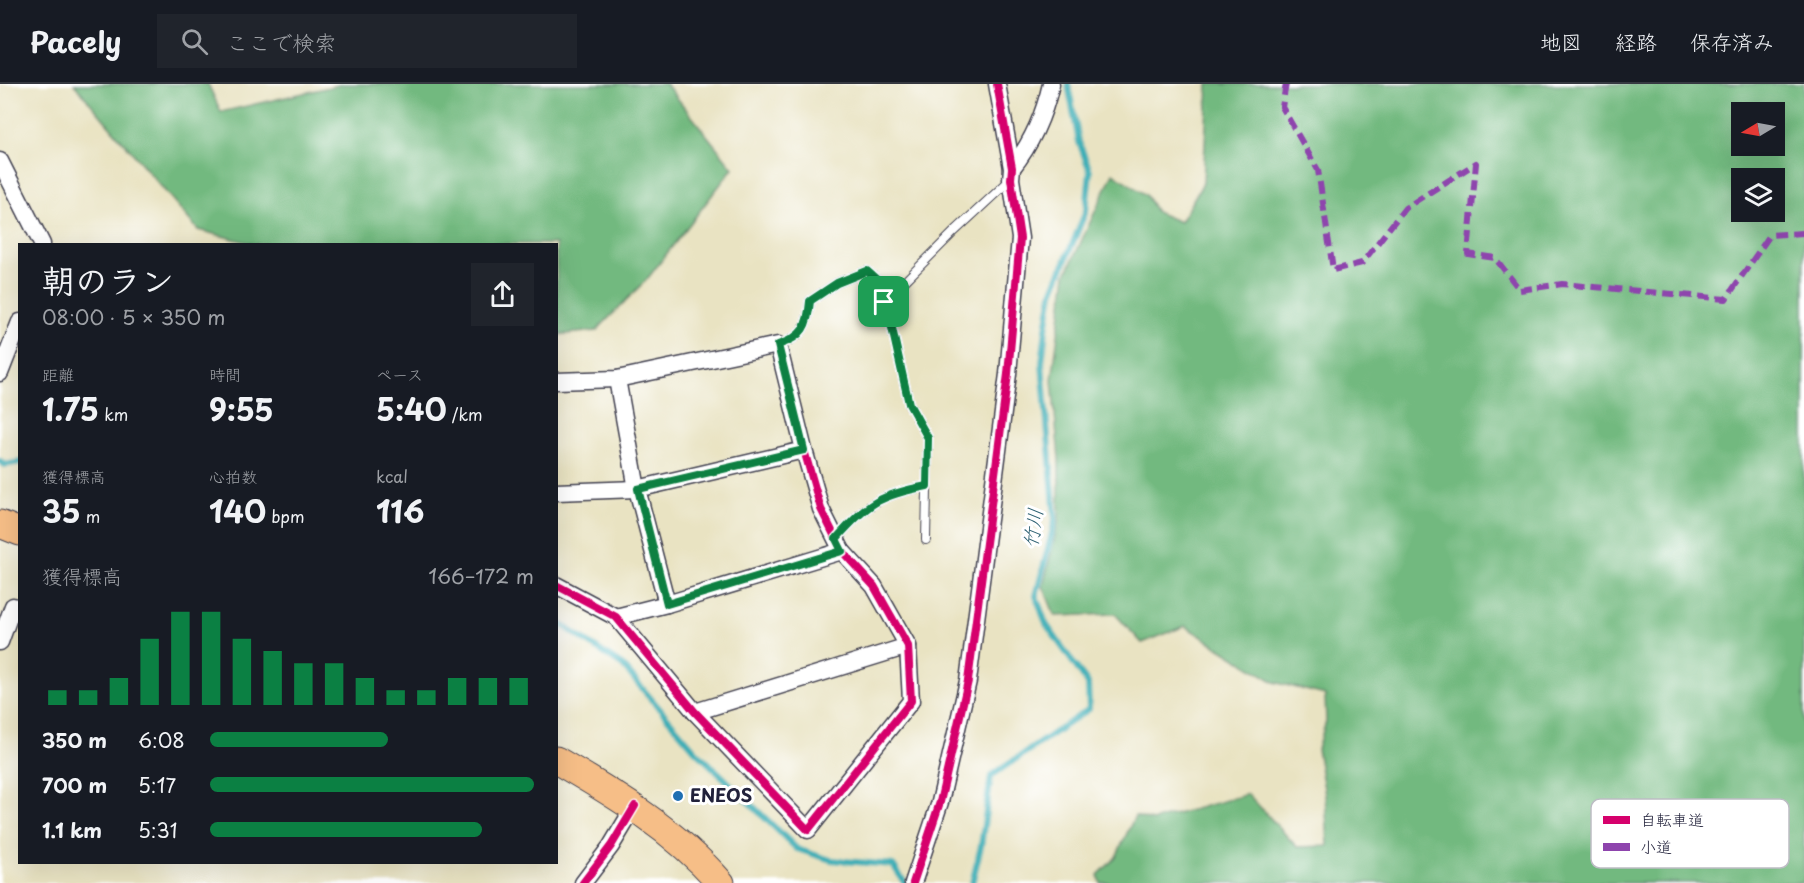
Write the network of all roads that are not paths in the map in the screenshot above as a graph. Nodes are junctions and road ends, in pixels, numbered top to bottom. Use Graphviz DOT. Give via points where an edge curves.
graph roads {
  1 [pos="997,84"];
  2 [pos="1051,84"];
  3 [pos="0,161"];
  4 [pos="1012,174"];
  5 [pos="41,243"];
  6 [pos="884,302"];
  7 [pos="18,325"];
  8 [pos="778,345"];
  9 [pos="4,347"];
  10 [pos="0,373"];
  11 [pos="617,379"];
  12 [pos="558,381"];
  13 [pos="804,450"];
  14 [pos="927,486"];
  15 [pos="638,489"];
  16 [pos="558,492"];
  17 [pos="0,524"];
  18 [pos="18,531"];
  19 [pos="926,540"];
  20 [pos="839,545"];
  21 [pos="558,586"];
  22 [pos="667,604"];
  23 [pos="11,605"];
  24 [pos="616,617"];
  25 [pos="0,642"];
  26 [pos="908,646"];
  27 [pos="695,712"];
  28 [pos="558,761"];
  29 [pos="635,806"];
  30 [pos="915,879"];
  31 [pos="583,883"];
  32 [pos="721,883"];
  1 -- 4 [label="street"];
  2 -- 4 [label="street" via="1028,147"];
  3 -- 5 [label="street"];
  4 -- 6 [label="lane"];
  4 -- 30 [label="street" via="1020,238 1008,374 968,681 940,802"];
  6 -- 8 [label="lane" via="877,280 867,271 837,283 810,301 808,321 794,340"];
  6 -- 14 [label="lane" via="909,404 928,438"];
  7 -- 9 [label="street"];
  8 -- 11 [label="street"];
  8 -- 13 [label="street"];
  9 -- 10 [label="street"];
  11 -- 12 [label="street"];
  11 -- 15 [label="street"];
  13 -- 15 [label="street"];
  13 -- 20 [label="street" via="821,509"];
  14 -- 19 [label="lane"];
  14 -- 20 [label="lane" via="896,492 862,510"];
  15 -- 16 [label="street"];
  15 -- 22 [label="street"];
  17 -- 18 [label="main road"];
  20 -- 22 [label="street"];
  20 -- 26 [label="street" via="874,586"];
  21 -- 24 [label="street"];
  22 -- 24 [label="street"];
  23 -- 25 [label="street"];
  24 -- 27 [label="street"];
  26 -- 27 [label="street"];
  26 -- 27 [label="street" via="910,701 808,830"];
  28 -- 29 [label="main road"];
  29 -- 31 [label="street"];
  29 -- 32 [label="main road" via="700,859"];
}
